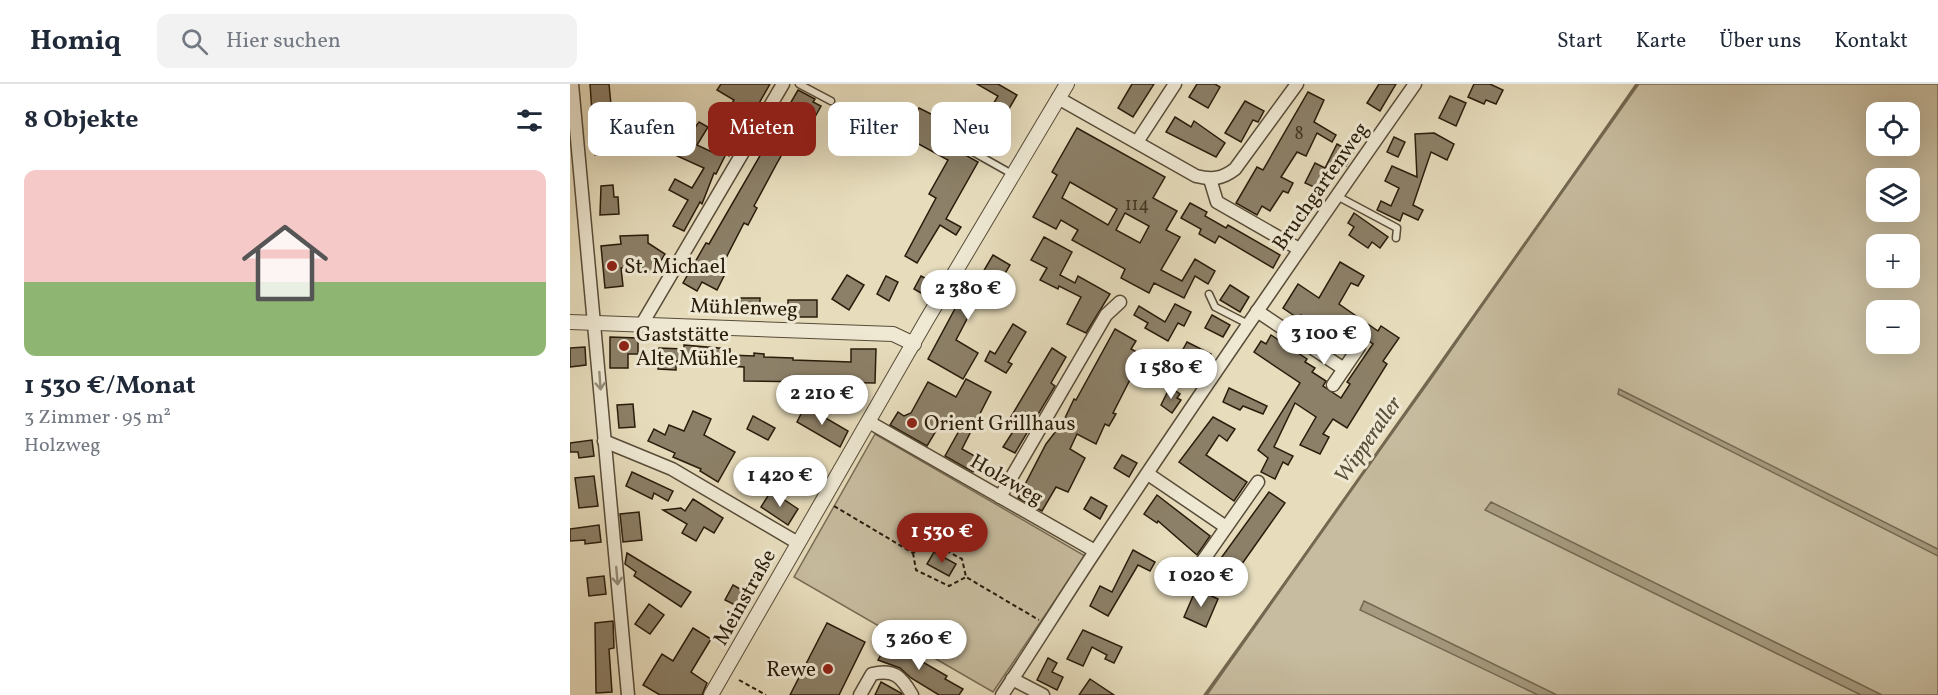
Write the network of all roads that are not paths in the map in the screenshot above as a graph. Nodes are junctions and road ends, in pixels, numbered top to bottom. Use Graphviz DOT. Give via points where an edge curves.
graph roads {
  1 [pos="573,84"];
  2 [pos="783,84"];
  3 [pos="799,84"];
  4 [pos="1067,84"];
  5 [pos="1175,84"];
  6 [pos="1297,84"];
  7 [pos="1415,84"];
  8 [pos="1058,98"];
  9 [pos="831,101"];
  10 [pos="1137,142"];
  11 [pos="981,156"];
  12 [pos="1012,174"];
  13 [pos="1210,179"];
  14 [pos="1336,196"];
  15 [pos="1396,238"];
  16 [pos="1299,249"];
  17 [pos="1209,294"];
  18 [pos="1120,302"];
  19 [pos="1257,311"];
  20 [pos="570,322"];
  21 [pos="595,323"];
  22 [pos="642,324"];
  23 [pos="1248,325"];
  24 [pos="915,344"];
  25 [pos="1359,347"];
  26 [pos="1344,369"];
  27 [pos="1333,385"];
  28 [pos="869,422"];
  29 [pos="604,441"];
  30 [pos="1148,474"];
  31 [pos="1258,482"];
  32 [pos="1000,496"];
  33 [pos="1226,527"];
  34 [pos="798,543"];
  35 [pos="1095,551"];
  36 [pos="1197,569"];
  37 [pos="1012,679"];
  38 [pos="628,695"];
  39 [pos="711,695"];
  40 [pos="860,695"];
  41 [pos="912,695"];
  42 [pos="1002,695"];
  43 [pos="1043,695"];
  1 -- 21 [label="street"];
  2 -- 22 [label="street"];
  3 -- 9 [label="lane"];
  4 -- 8 [label="street, Meinstraße"];
  5 -- 10 [label="street"];
  6 -- 13 [label="street" via="1235,169 1221,178"];
  7 -- 14 [label="street, Bruchgartenweg"];
  8 -- 10 [label="street"];
  8 -- 12 [label="street, Meinstraße"];
  10 -- 13 [label="street" via="1196,176"];
  11 -- 12 [label="lane"];
  12 -- 24 [label="street, Meinstraße"];
  13 -- 16 [label="street" via="1217,202"];
  14 -- 15 [label="lane" via="1397,228"];
  14 -- 16 [label="street, Bruchgartenweg"];
  16 -- 19 [label="street, Bruchgartenweg"];
  17 -- 23 [label="lane" via="1215,307"];
  18 -- 32 [label="street" via="1106,315"];
  19 -- 23 [label="street, Bruchgartenweg"];
  19 -- 26 [label="street"];
  20 -- 21 [label="street, Mühlenweg"];
  21 -- 22 [label="street, Mühlenweg"];
  21 -- 29 [label="street, one-way"];
  22 -- 24 [label="street, Mühlenweg" via="893,334"];
  23 -- 30 [label="street, Bruchgartenweg"];
  24 -- 28 [label="street, Meinstraße"];
  25 -- 26 [label="street"];
  26 -- 27 [label="street"];
  28 -- 32 [label="street, Holzweg"];
  28 -- 34 [label="street, Meinstraße"];
  29 -- 34 [label="street" via="672,469"];
  29 -- 38 [label="street, one-way"];
  30 -- 33 [label="street"];
  30 -- 35 [label="street, Bruchgartenweg"];
  31 -- 33 [label="street"];
  32 -- 35 [label="street, Holzweg"];
  33 -- 36 [label="street"];
  34 -- 39 [label="street, Meinstraße"];
  35 -- 37 [label="street, Bruchgartenweg"];
  37 -- 42 [label="street, Bruchgartenweg"];
  37 -- 43 [label="street"];
  40 -- 41 [label="street" via="872,674 884,671 895,673"];
}
